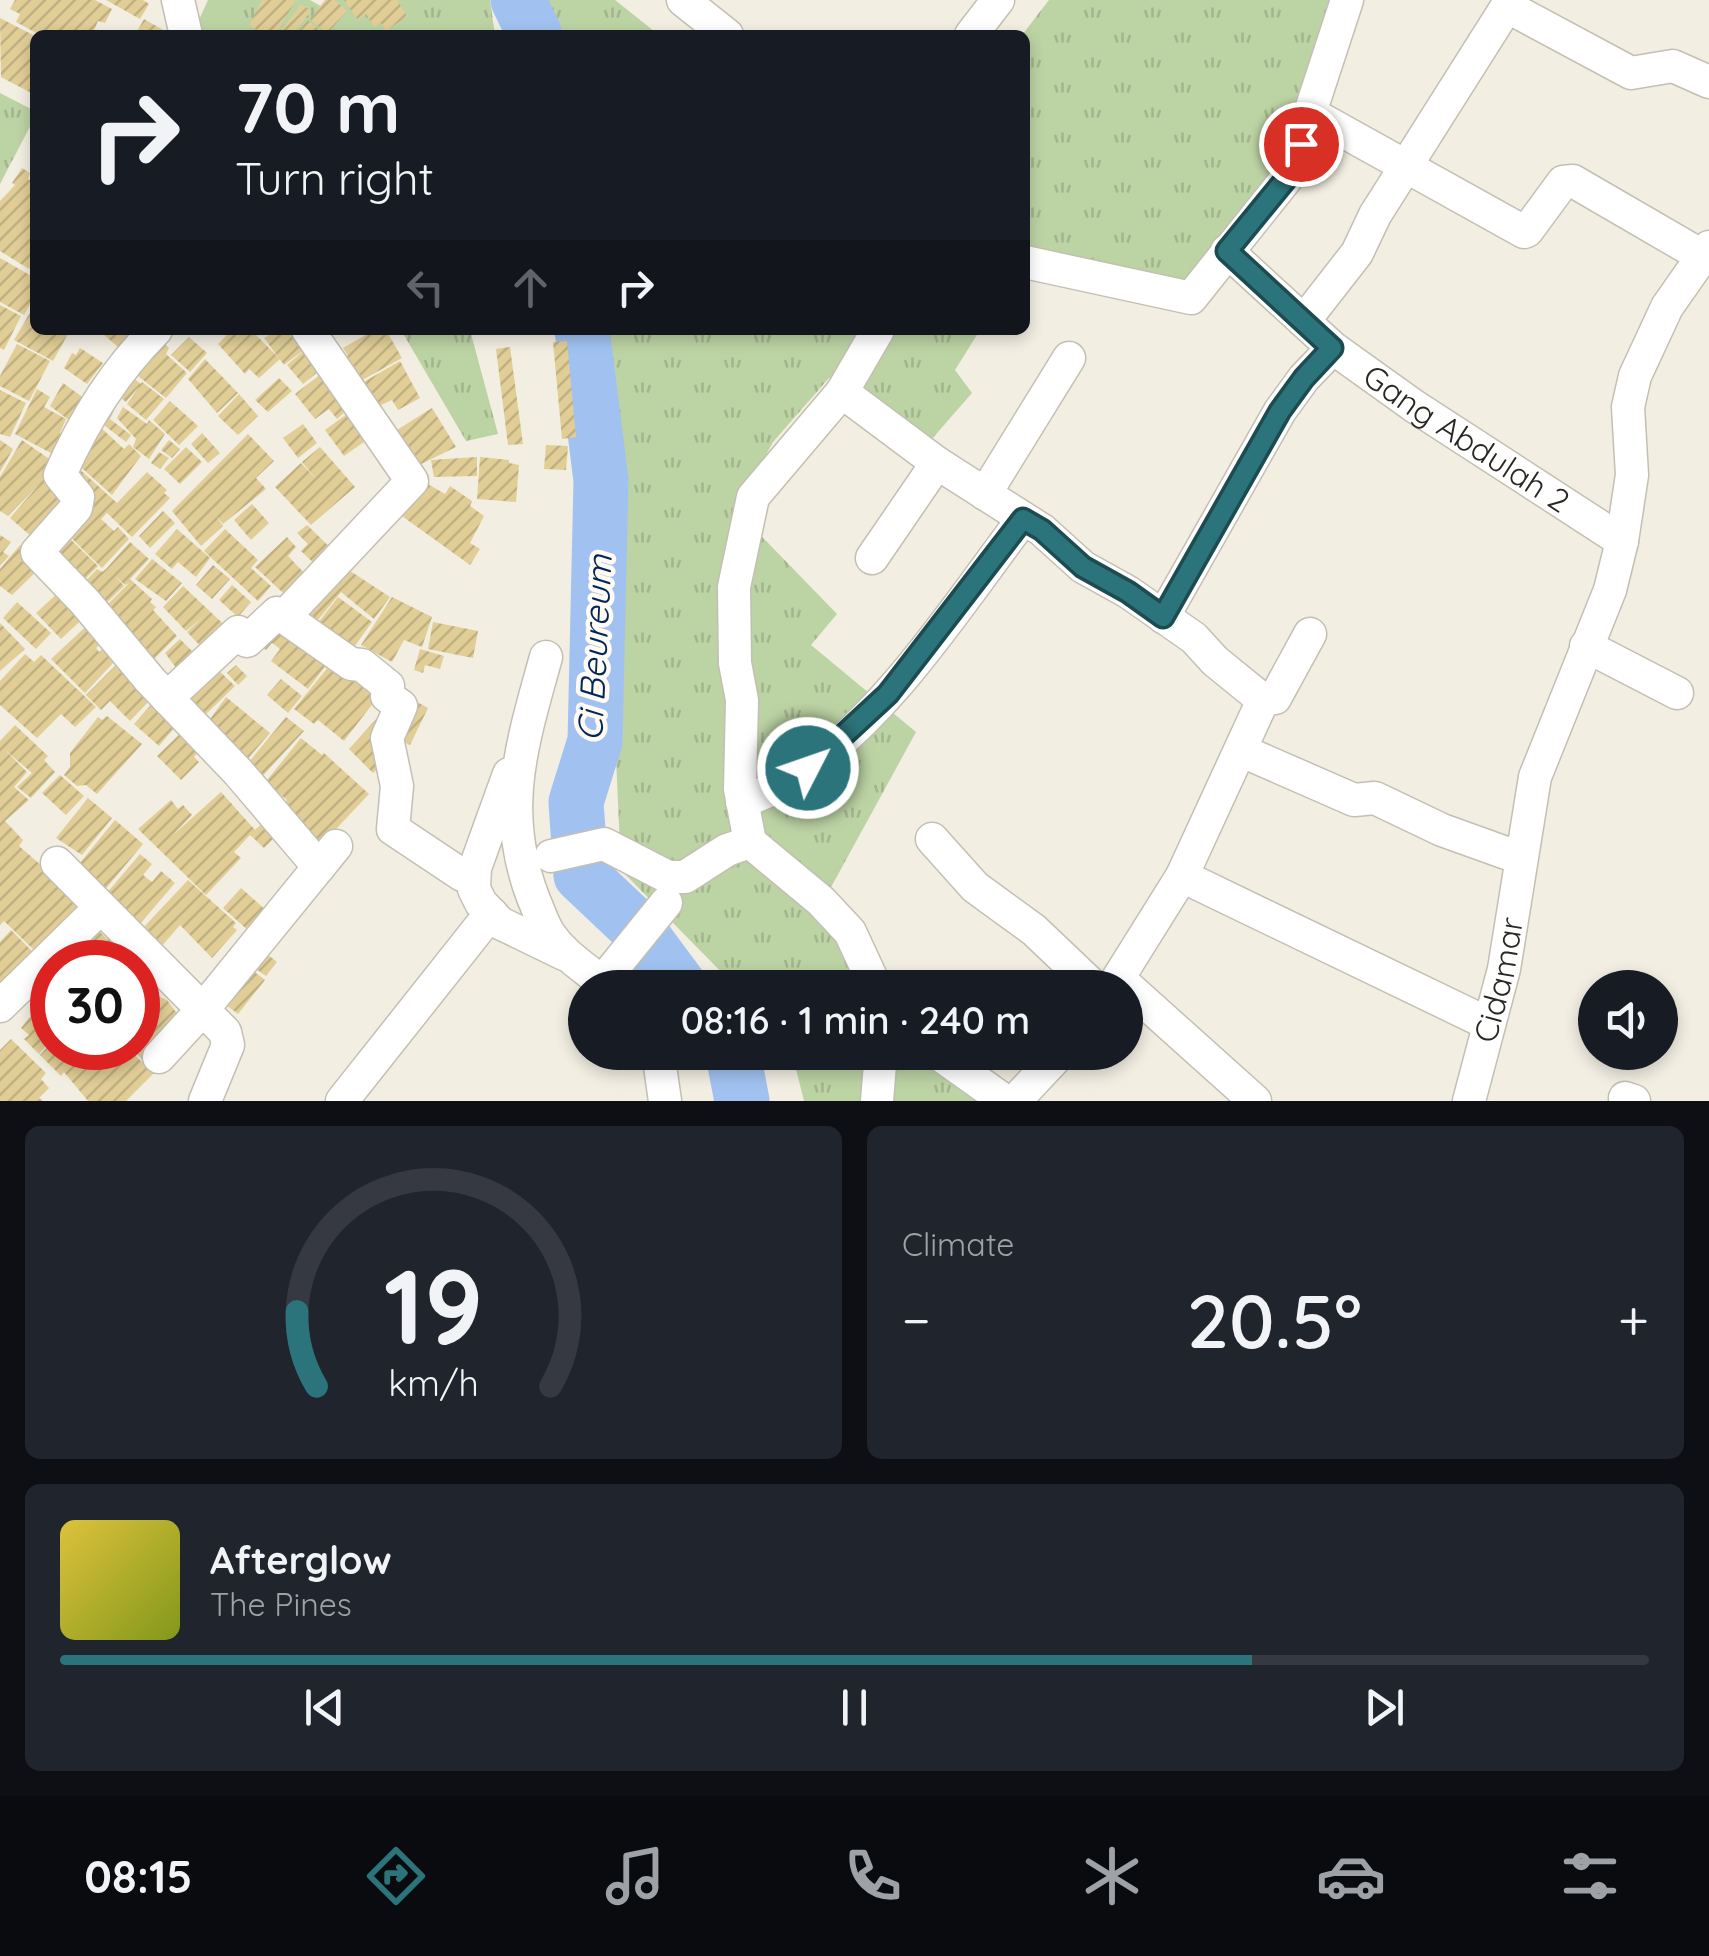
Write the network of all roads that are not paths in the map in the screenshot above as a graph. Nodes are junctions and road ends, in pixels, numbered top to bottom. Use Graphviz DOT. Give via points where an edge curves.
graph roads {
  1 [pos="178,0"];
  2 [pos="683,0"];
  3 [pos="998,0"];
  4 [pos="1348,0"];
  5 [pos="1509,4"];
  6 [pos="185,30"];
  7 [pos="721,30"];
  8 [pos="975,30"];
  9 [pos="1709,82"];
  10 [pos="1312,114"];
  11 [pos="1406,164"];
  12 [pos="1227,251"];
  13 [pos="1706,252"];
  14 [pos="1030,263"];
  15 [pos="1304,321"];
  16 [pos="151,335"];
  17 [pos="311,335"];
  18 [pos="875,335"];
  19 [pos="1332,348"];
  20 [pos="1069,358"];
  21 [pos="842,392"];
  22 [pos="937,463"];
  23 [pos="985,494"];
  24 [pos="1023,519"];
  25 [pos="1622,540"];
  26 [pos="872,558"];
  27 [pos="1163,617"];
  28 [pos="284,618"];
  29 [pos="1310,634"];
  30 [pos="1586,646"];
  31 [pos="546,657"];
  32 [pos="1677,693"];
  33 [pos="167,698"];
  34 [pos="1263,700"];
  35 [pos="524,737"];
  36 [pos="1242,751"];
  37 [pos="742,802"];
  38 [pos="932,839"];
  39 [pos="750,842"];
  40 [pos="550,856"];
  41 [pos="1520,858"];
  42 [pos="57,864"];
  43 [pos="462,876"];
  44 [pos="1182,876"];
  45 [pos="666,903"];
  46 [pos="100,908"];
  47 [pos="491,913"];
  48 [pos="567,954"];
  49 [pos="592,970"];
  50 [pos="615,970"];
  51 [pos="868,970"];
  52 [pos="1089,970"];
  53 [pos="1119,970"];
  54 [pos="0,1006"];
  55 [pos="204,1008"];
  56 [pos="1143,1012"];
  57 [pos="1489,1024"];
  58 [pos="160,1056"];
  59 [pos="661,1070"];
  60 [pos="880,1070"];
  61 [pos="961,1070"];
  62 [pos="1044,1070"];
  63 [pos="205,1101"];
  64 [pos="342,1101"];
  65 [pos="665,1101"];
  66 [pos="877,1101"];
  67 [pos="1004,1101"];
  68 [pos="1015,1101"];
  69 [pos="1256,1101"];
  70 [pos="1470,1101"];
  1 -- 6 [label="street"];
  2 -- 7 [label="street"];
  3 -- 8 [label="street"];
  4 -- 10 [label="street"];
  5 -- 9 [label="street" via="1631,72 1673,66"];
  5 -- 11 [label="street"];
  10 -- 11 [label="street"];
  10 -- 12 [label="street" via="1290,174"];
  11 -- 13 [label="street" via="1520,230 1528,231 1563,182 1573,181"];
  11 -- 15 [label="street" via="1357,253"];
  12 -- 14 [label="street" via="1190,298"];
  12 -- 15 [label="street, Gang Abdulah 2"];
  13 -- 25 [label="street, Cidamar" via="1667,307 1634,376 1628,407 1632,475"];
  15 -- 19 [label="street, Gang Abdulah 2"];
  16 -- 33 [label="street" via="130,356 71,452 60,475 78,497 76,508 37,552"];
  17 -- 28 [label="street" via="412,481"];
  18 -- 21 [label="street"];
  19 -- 25 [label="street, Gang Abdulah 2"];
  19 -- 27 [label="street" via="1280,411"];
  20 -- 23 [label="street"];
  21 -- 22 [label="street"];
  21 -- 37 [label="street" via="753,497 748,513 734,586"];
  22 -- 23 [label="street"];
  22 -- 26 [label="street"];
  23 -- 24 [label="street"];
  24 -- 27 [label="street"];
  24 -- 37 [label="street" via="888,694 789,782"];
  25 -- 30 [label="street, Cidamar"];
  27 -- 34 [label="street"];
  28 -- 33 [label="street" via="277,613 247,640 238,632"];
  28 -- 43 [label="street" via="388,686 387,696 401,706 387,738 398,786 393,829"];
  29 -- 34 [label="street" via="1275,698"];
  30 -- 32 [label="street"];
  30 -- 41 [label="street, Cidamar" via="1535,777"];
  31 -- 35 [label="street"];
  33 -- 55 [label="street" via="328,856"];
  34 -- 36 [label="street"];
  35 -- 47 [label="street" via="475,868 474,889"];
  35 -- 48 [label="street" via="515,836 548,934"];
  36 -- 41 [label="street" via="1354,800 1375,798"];
  36 -- 44 [label="street"];
  37 -- 39 [label="street"];
  38 -- 52 [label="street" via="975,886"];
  39 -- 40 [label="street" via="685,878 668,877 604,844"];
  39 -- 51 [label="street" via="850,932"];
  41 -- 57 [label="street, Cidamar"];
  42 -- 46 [label="street"];
  44 -- 53 [label="street"];
  44 -- 57 [label="street"];
  45 -- 50 [label="street"];
  46 -- 54 [label="street"];
  46 -- 55 [label="street"];
  47 -- 48 [label="street"];
  47 -- 64 [label="street"];
  48 -- 49 [label="street"];
  55 -- 58 [label="street"];
  55 -- 63 [label="street" via="228,1044"];
  56 -- 69 [label="street"];
  57 -- 70 [label="street, Cidamar"];
  59 -- 65 [label="street"];
  60 -- 66 [label="street"];
  61 -- 67 [label="street"];
  62 -- 68 [label="street"];
}
